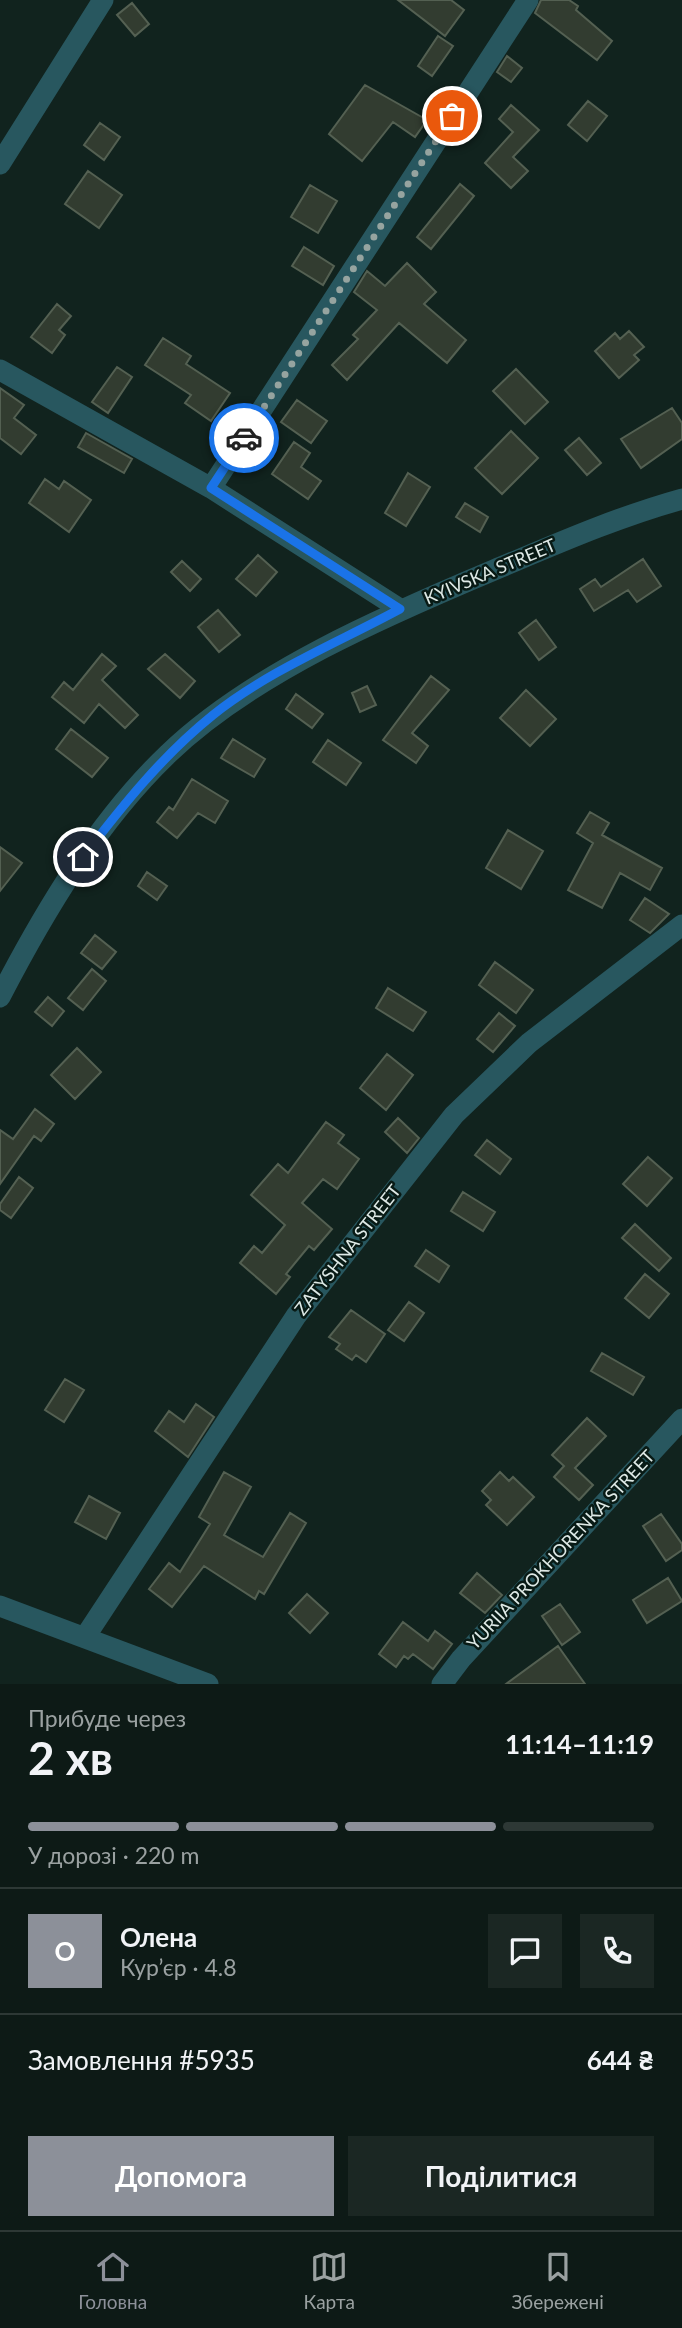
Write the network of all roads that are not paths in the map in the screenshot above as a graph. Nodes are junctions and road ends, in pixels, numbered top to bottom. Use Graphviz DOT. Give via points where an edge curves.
graph roads {
  1 [pos="103,0"];
  2 [pos="528,0"];
  3 [pos="0,164"];
  4 [pos="0,370"];
  5 [pos="211,488"];
  6 [pos="682,499"];
  7 [pos="400,609"];
  8 [pos="682,925"];
  9 [pos="0,997"];
  10 [pos="682,1419"];
  11 [pos="0,1606"];
  12 [pos="85,1637"];
  13 [pos="208,1684"];
  14 [pos="442,1684"];
  1 -- 3 [label="street"];
  2 -- 5 [label="street"];
  4 -- 5 [label="street"];
  5 -- 7 [label="street"];
  6 -- 7 [label="street, KYIVSKA STREET" via="625,515"];
  7 -- 9 [label="street, KYIVSKA STREET" via="253,688 167,754 83,857"];
  8 -- 12 [label="street, ZATYSHNA STREET" via="529,1043 454,1115 296,1315"];
  10 -- 14 [label="street, YURIIA PROKHORENKA STREET"];
  11 -- 12 [label="street"];
  12 -- 13 [label="street"];
}
